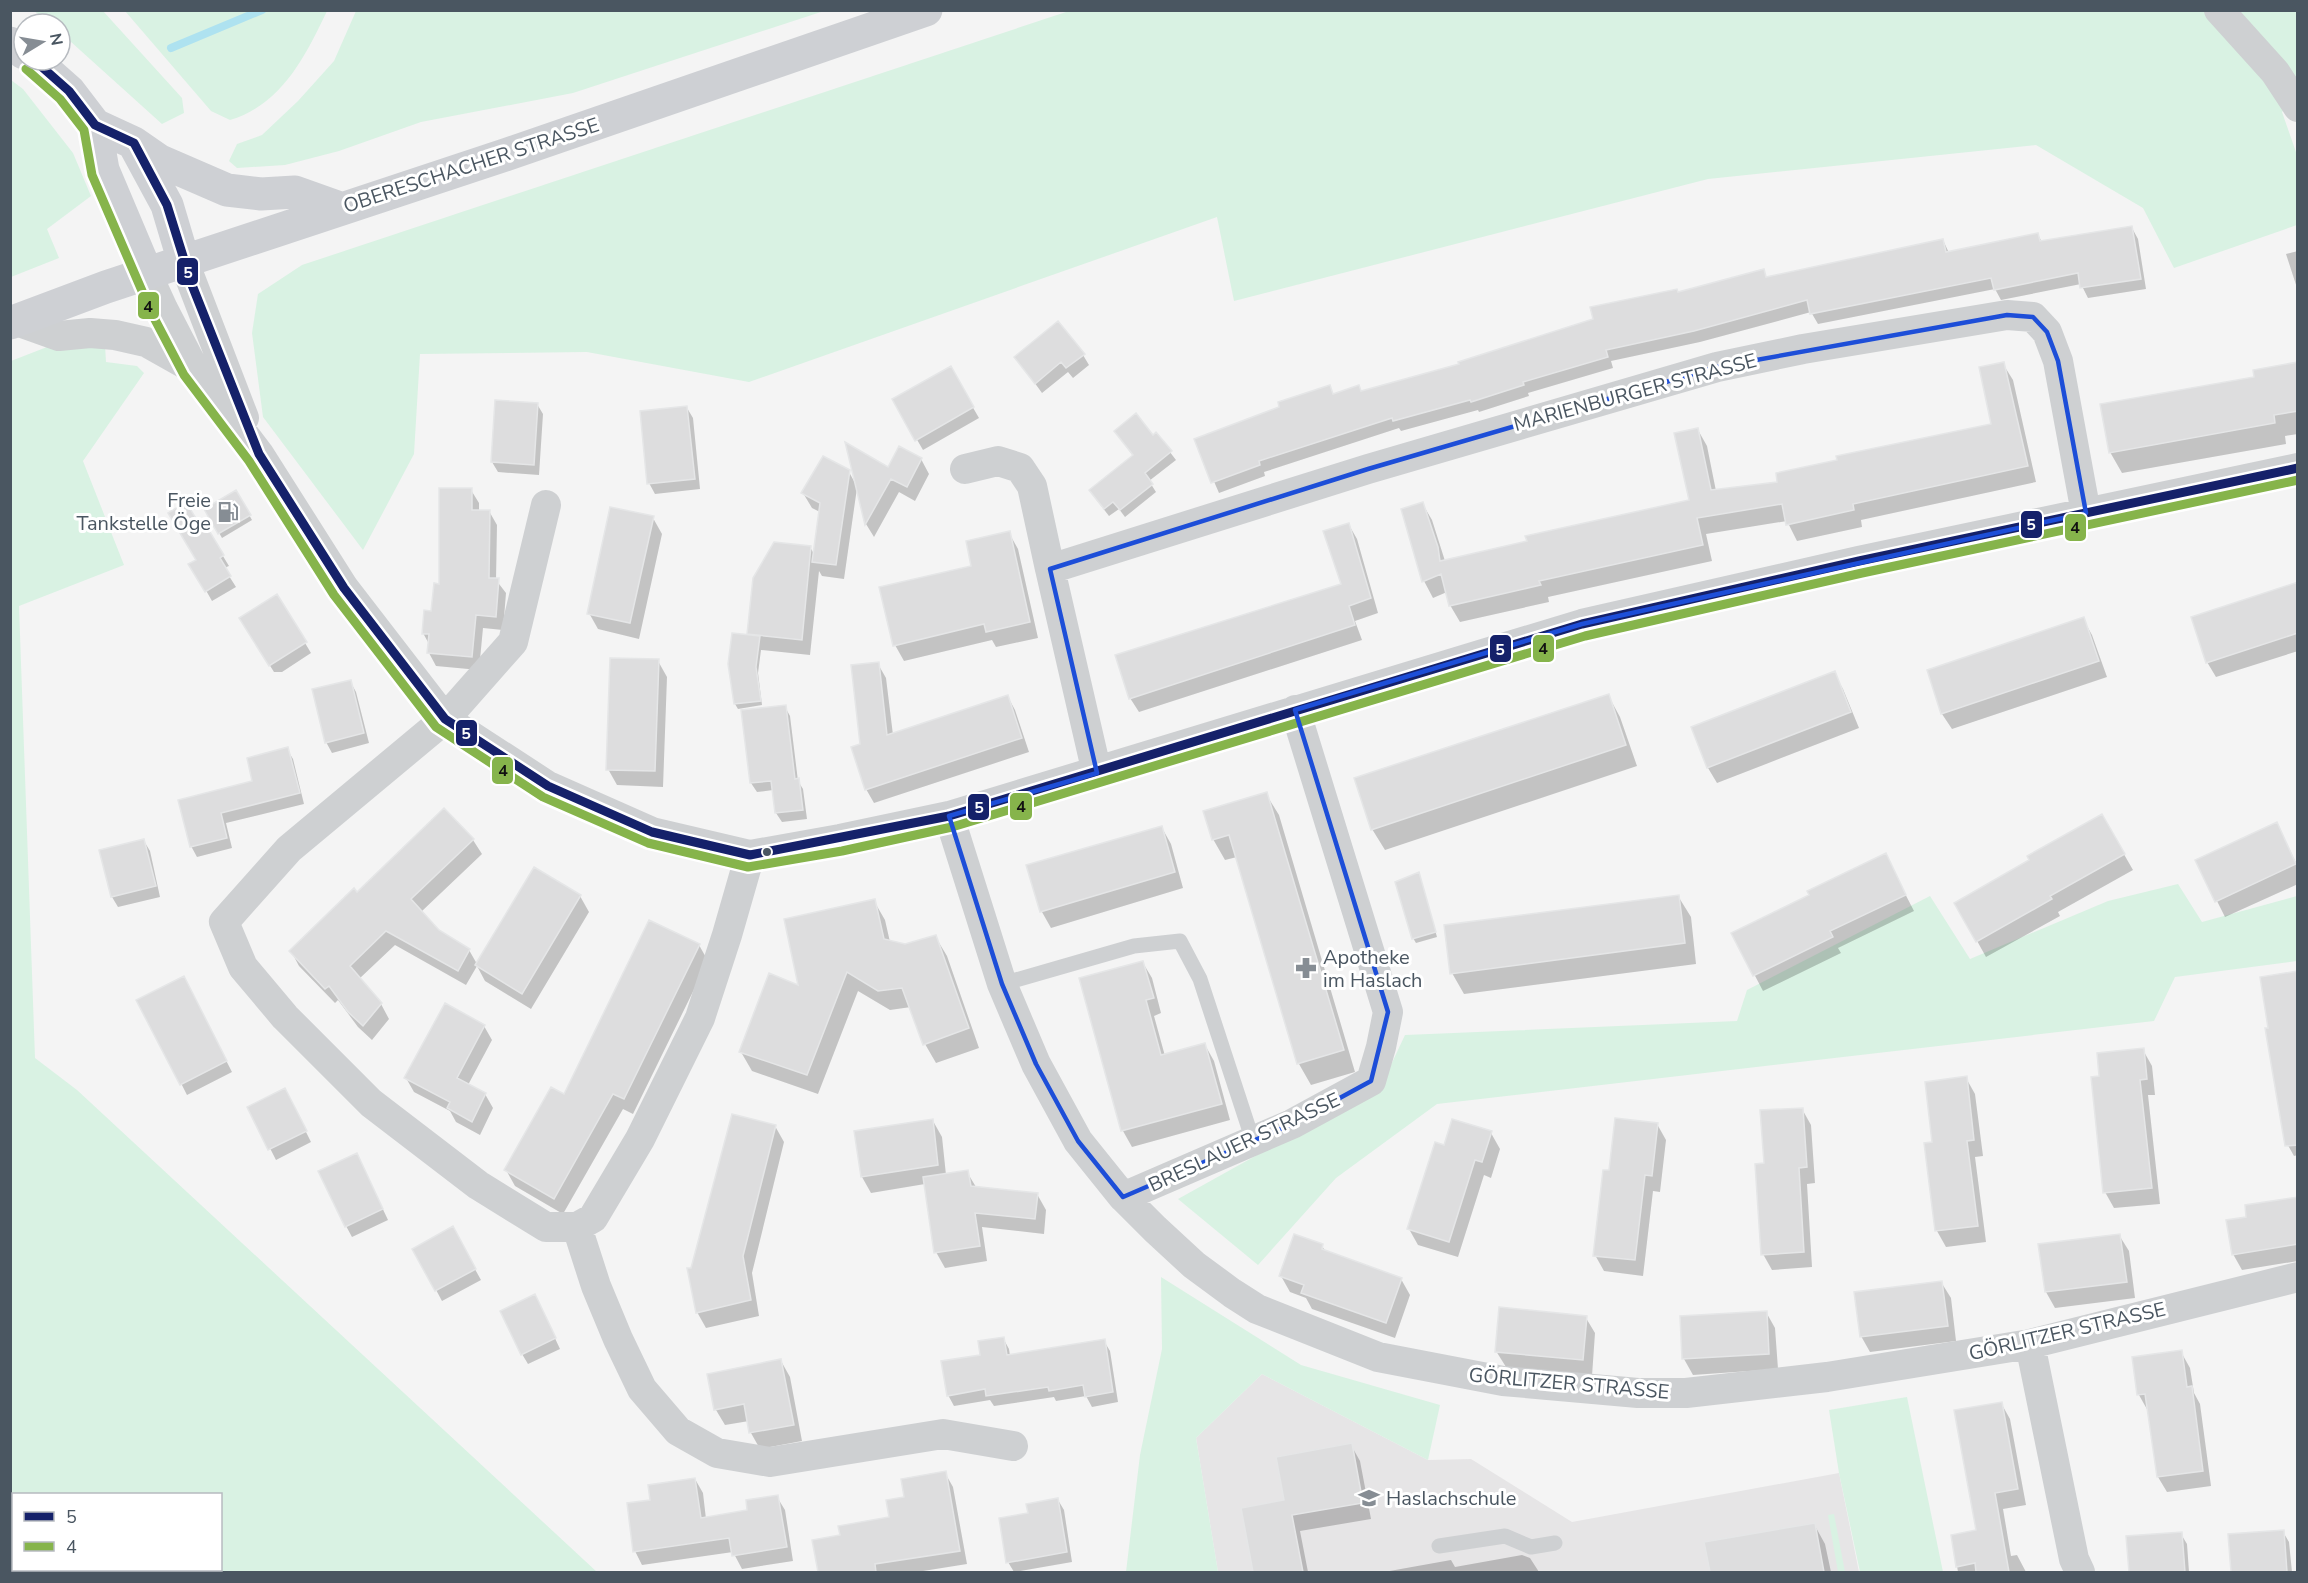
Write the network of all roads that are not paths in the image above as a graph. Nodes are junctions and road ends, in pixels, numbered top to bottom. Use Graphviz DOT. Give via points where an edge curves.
graph roads {
  1 [pos="926,10"];
  2 [pos="2219,10"];
  3 [pos="47,72"];
  4 [pos="2298,107"];
  5 [pos="95,125"];
  6 [pos="134,143"];
  7 [pos="340,208"];
  8 [pos="184,262"];
  9 [pos="147,274"];
  10 [pos="14,322"];
  11 [pos="194,369"];
  12 [pos="259,454"];
  13 [pos="2298,468"];
  14 [pos="965,469"];
  15 [pos="546,505"];
  16 [pos="2086,513"];
  17 [pos="1050,569"];
  18 [pos="1295,710"];
  19 [pos="445,719"];
  20 [pos="1097,773"];
  21 [pos="949,816"];
  22 [pos="750,855"];
  23 [pos="1002,984"];
  24 [pos="1253,1141"];
  25 [pos="1123,1197"];
  26 [pos="577,1227"];
  27 [pos="2298,1277"];
  28 [pos="2030,1344"];
  29 [pos="1013,1446"];
  30 [pos="1555,1543"];
  31 [pos="1439,1546"];
  32 [pos="2080,1572"];
  1 -- 7 [label="main road, OBERESCHACHER STRASSE"];
  2 -- 4 [label="street" via="2275,72"];
  3 -- 5 [label="main road"];
  5 -- 6 [label="main road"];
  5 -- 9 [label="main road" via="103,170"];
  6 -- 7 [label="main road" via="160,161 227,190 295,192"];
  6 -- 8 [label="main road" via="167,206"];
  7 -- 8 [label="main road, OBERESCHACHER STRASSE"];
  8 -- 9 [label="main road, OBERESCHACHER STRASSE"];
  8 -- 12 [label="street"];
  9 -- 10 [label="main road, OBERESCHACHER STRASSE"];
  9 -- 11 [label="street"];
  10 -- 11 [label="street, OBERESCHACHER STRASSE" via="59,336 90,333 146,342"];
  11 -- 12 [label="street"];
  12 -- 19 [label="street" via="344,588"];
  13 -- 16 [label="street"];
  14 -- 17 [label="street" via="998,461 1020,468 1032,486"];
  15 -- 19 [label="street" via="513,642"];
  16 -- 17 [label="street, MARIENBURGER STRASSE" via="2058,361 2047,332 2033,317 2007,315 1717,367 1368,468"];
  16 -- 18 [label="street" via="1582,624"];
  17 -- 20 [label="street"];
  18 -- 20 [label="street"];
  18 -- 24 [label="street, BRESLAUER STRASSE" via="1388,1012 1371,1081"];
  19 -- 22 [label="street" via="548,786 652,832"];
  19 -- 26 [label="street" via="289,849 224,922 243,967 285,1017 370,1103 478,1185 546,1227"];
  20 -- 21 [label="street"];
  21 -- 22 [label="street"];
  21 -- 23 [label="street, GÖRLITZER STRASSE"];
  22 -- 26 [label="street" via="700,1018 640,1139 593,1218"];
  23 -- 24 [label="lane" via="1134,946 1180,941 1200,979"];
  23 -- 25 [label="street, GÖRLITZER STRASSE" via="1036,1064 1078,1141"];
  24 -- 25 [label="street, BRESLAUER STRASSE"];
  25 -- 28 [label="street, GÖRLITZER STRASSE" via="1194,1265 1257,1309 1378,1357 1503,1381 1638,1393 1686,1393 1827,1377"];
  26 -- 29 [label="street" via="596,1286 642,1389 678,1431 717,1453 770,1462 943,1434"];
  27 -- 28 [label="street, GÖRLITZER STRASSE"];
  28 -- 32 [label="street" via="2074,1559"];
  30 -- 31 [label="lane" via="1531,1547 1505,1536"];
}
